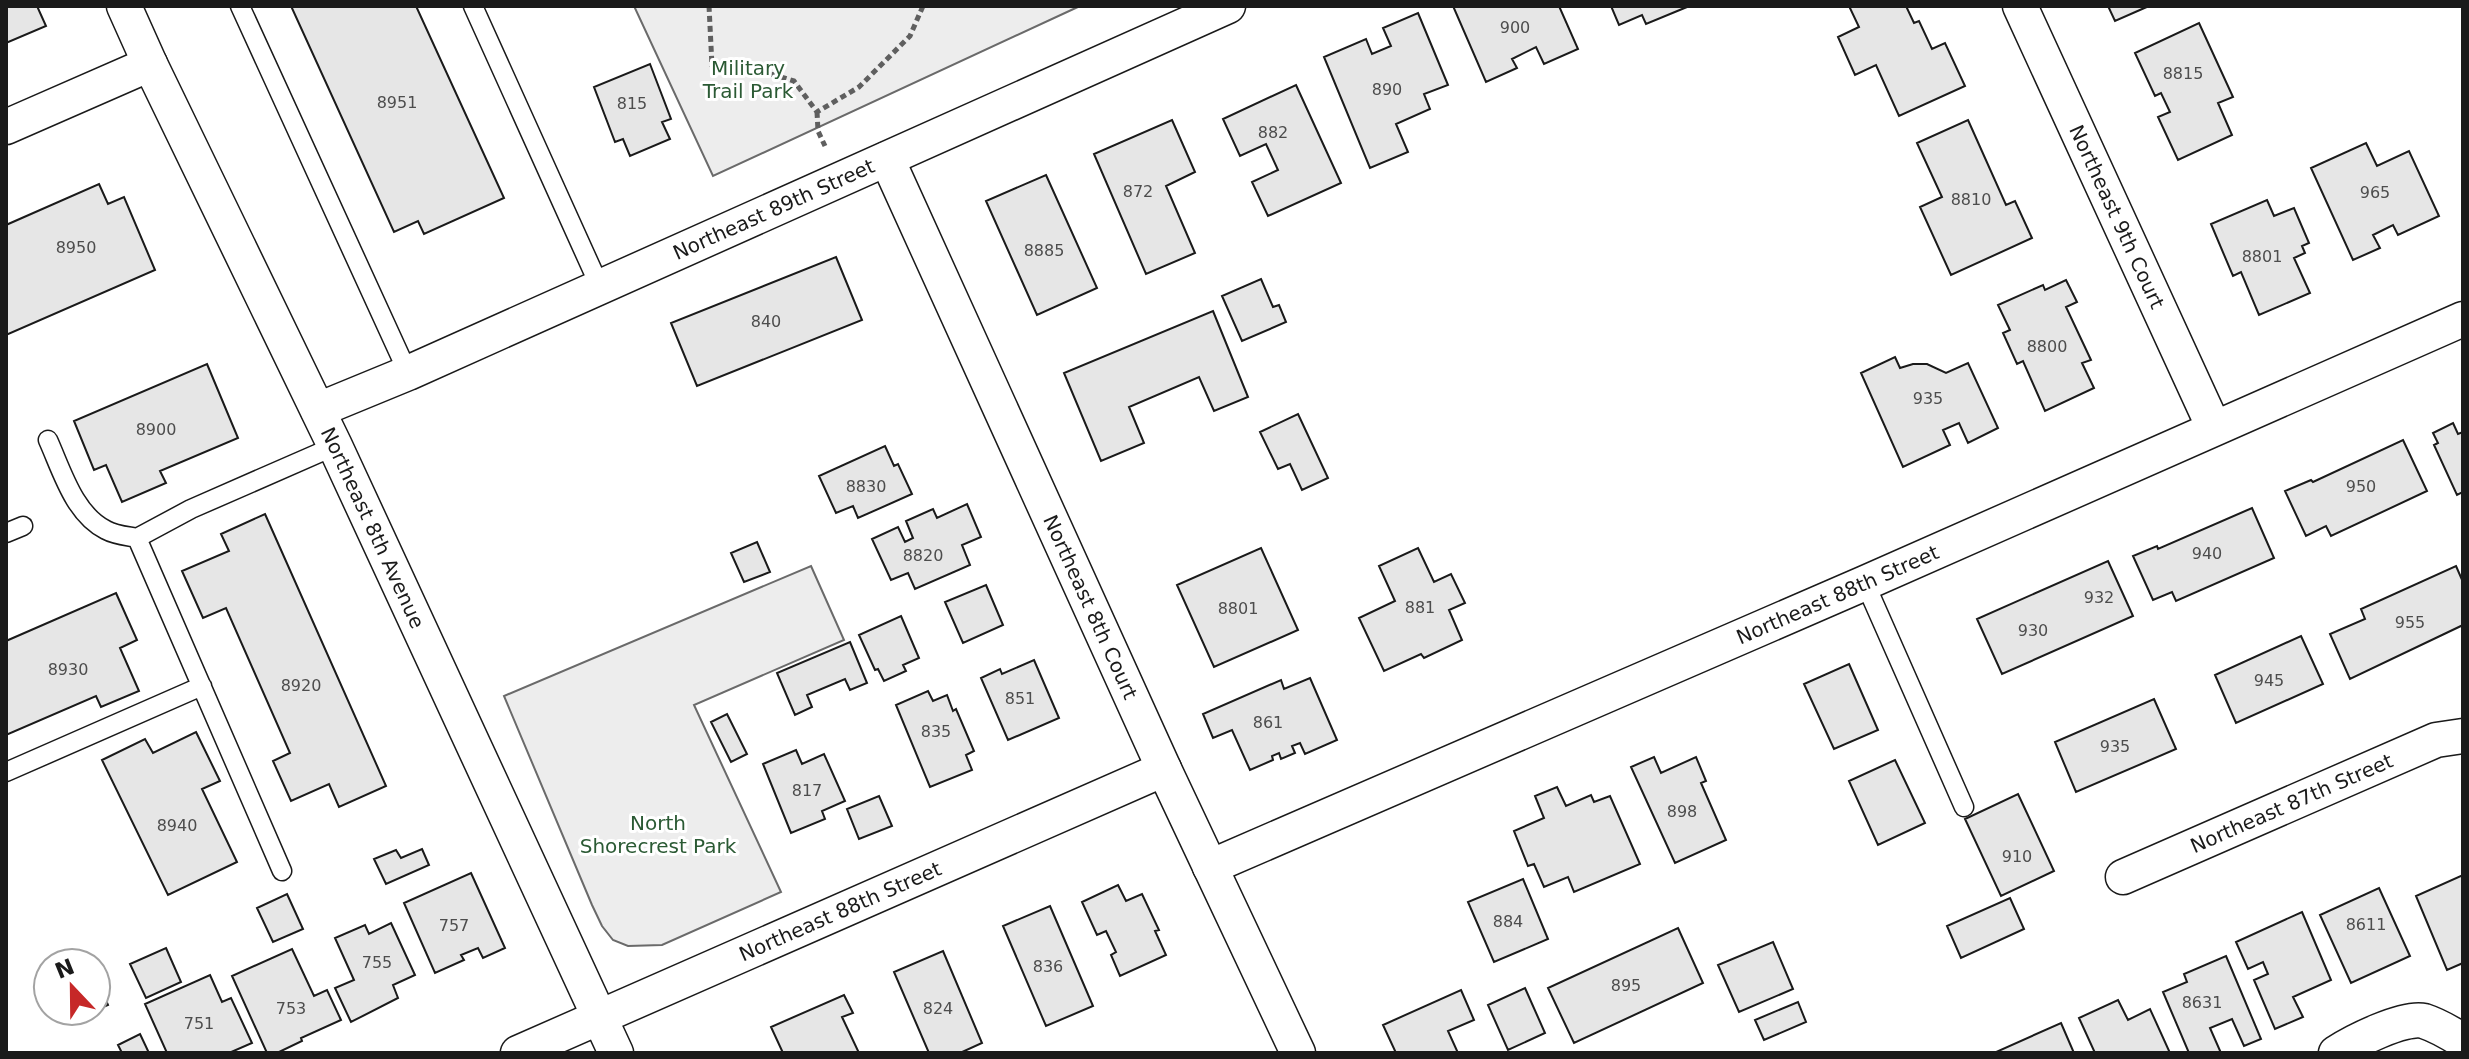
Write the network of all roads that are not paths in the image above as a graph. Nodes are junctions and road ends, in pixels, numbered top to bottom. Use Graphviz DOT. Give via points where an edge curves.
graph roads {
  1 [pos="124,6"];
  2 [pos="240,6"];
  3 [pos="473,6"];
  4 [pos="1228,6"];
  5 [pos="2020,6"];
  6 [pos="150,64"];
  7 [pos="6,127"];
  8 [pos="887,159"];
  9 [pos="600,287"];
  10 [pos="2463,319"];
  11 [pos="408,373"];
  12 [pos="318,410"];
  13 [pos="2214,428"];
  14 [pos="48,440"];
  15 [pos="335,446"];
  16 [pos="137,538"];
  17 [pos="1865,583"];
  18 [pos="202,686"];
  19 [pos="2463,736"];
  20 [pos="1164,769"];
  21 [pos="6,772"];
  22 [pos="1964,807"];
  23 [pos="1210,867"];
  24 [pos="282,871"];
  25 [pos="2123,877"];
  26 [pos="599,1017"];
  27 [pos="2463,1041"];
  28 [pos="518,1053"];
  29 [pos="616,1053"];
  30 [pos="1298,1053"];
  31 [pos="2336,1053"];
  1 -- 6 [label="street, Northeast 8th Avenue"];
  2 -- 11 [label="lane"];
  3 -- 9 [label="lane"];
  4 -- 8 [label="street, Northeast 89th Street"];
  5 -- 13 [label="street, Northeast 9th Court"];
  6 -- 7 [label="street"];
  6 -- 12 [label="street, Northeast 8th Avenue"];
  8 -- 9 [label="street, Northeast 89th Street"];
  8 -- 20 [label="street, Northeast 8th Court"];
  9 -- 11 [label="street, Northeast 89th Street"];
  10 -- 13 [label="street, Northeast 88th Street"];
  11 -- 12 [label="street, Northeast 89th Street"];
  12 -- 15 [label="street, Northeast 8th Avenue"];
  13 -- 17 [label="street, Northeast 88th Street"];
  14 -- 16 [label="lane" via="89,519 108,531"];
  15 -- 16 [label="lane"];
  15 -- 26 [label="street, Northeast 8th Avenue"];
  16 -- 18 [label="lane"];
  17 -- 22 [label="lane"];
  17 -- 23 [label="street, Northeast 88th Street"];
  18 -- 21 [label="lane"];
  18 -- 24 [label="lane"];
  19 -- 25 [label="street, Northeast 87th Street" via="2436,740"];
  20 -- 23 [label="street, Northeast 8th Court"];
  20 -- 26 [label="street, Northeast 88th Street"];
  23 -- 30 [label="street, Northeast 8th Court"];
  26 -- 28 [label="street, Northeast 88th Street"];
  26 -- 29 [label="street, Northeast 8th Avenue"];
  27 -- 31 [label="street" via="2421,1020 2396,1025"];
}
